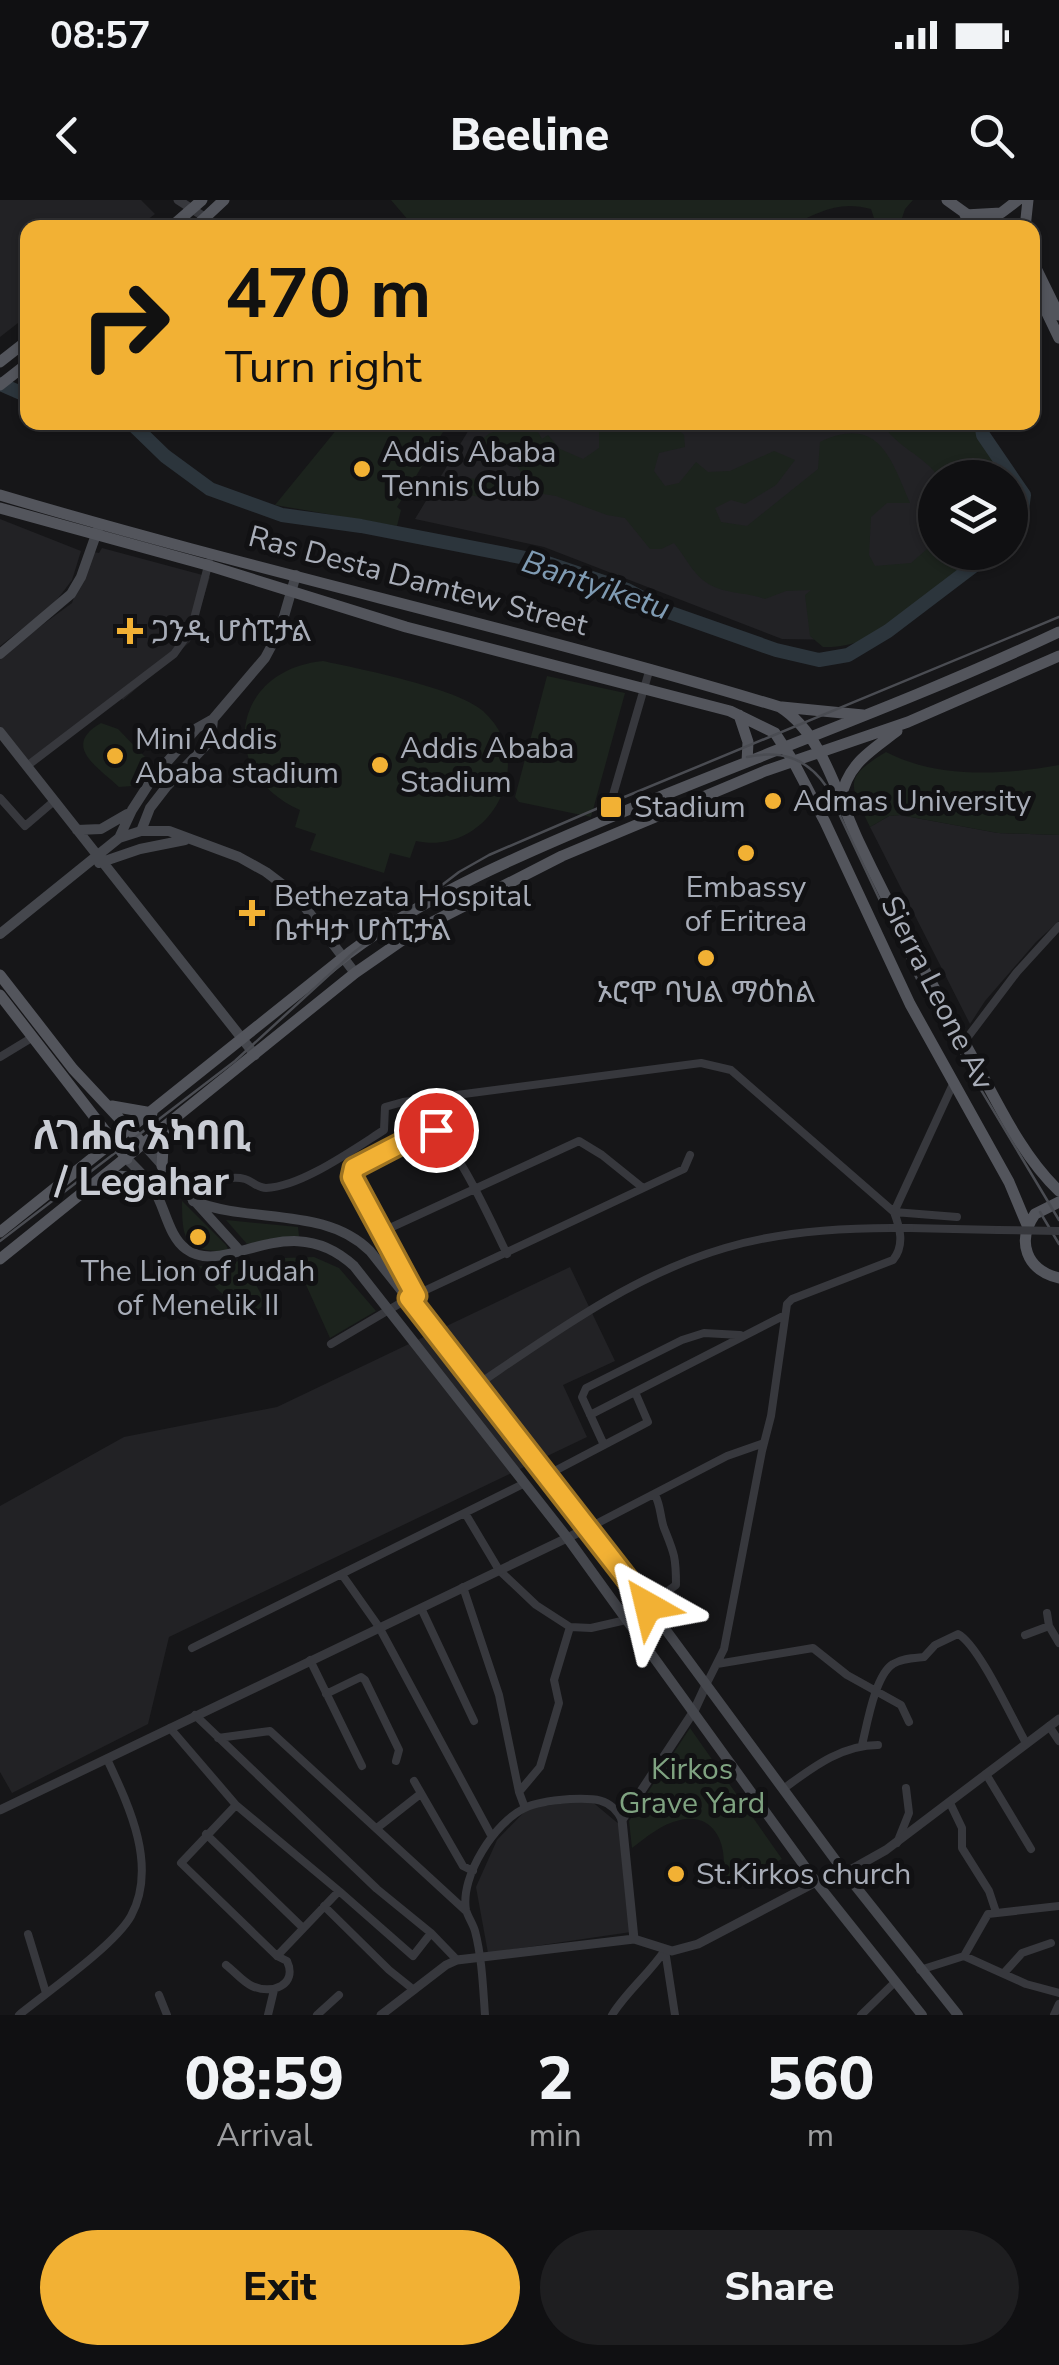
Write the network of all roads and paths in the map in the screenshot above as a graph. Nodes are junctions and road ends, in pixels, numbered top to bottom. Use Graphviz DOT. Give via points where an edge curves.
graph roads {
  1 [pos="178,200"];
  2 [pos="224,200"];
  3 [pos="947,200"];
  4 [pos="1018,200"];
  5 [pos="198,204"];
  6 [pos="964,216"];
  7 [pos="206,218"];
  8 [pos="204,220"];
  9 [pos="971,220"];
  10 [pos="1040,289"];
  11 [pos="1040,293"];
  12 [pos="1059,315"];
  13 [pos="1059,338"];
  14 [pos="20,346"];
  15 [pos="0,362"];
  16 [pos="0,496"];
  17 [pos="0,508"];
  18 [pos="98,528"];
  19 [pos="210,559"];
  20 [pos="296,575"];
  21 [pos="291,590"];
  22 [pos="1059,632"];
  23 [pos="0,654"];
  24 [pos="1059,656"];
  25 [pos="650,668"];
  26 [pos="645,688"];
  27 [pos="780,707"];
  28 [pos="739,715"];
  29 [pos="868,715"];
  30 [pos="213,718"];
  31 [pos="908,722"];
  32 [pos="0,732"];
  33 [pos="810,738"];
  34 [pos="785,748"];
  35 [pos="817,752"];
  36 [pos="793,761"];
  37 [pos="747,762"];
  38 [pos="26,766"];
  39 [pos="765,771"];
  40 [pos="805,784"];
  41 [pos="0,798"];
  42 [pos="841,800"];
  43 [pos="54,802"];
  44 [pos="132,810"];
  45 [pos="606,819"];
  46 [pos="77,830"];
  47 [pos="141,831"];
  48 [pos="119,838"];
  49 [pos="185,840"];
  50 [pos="100,858"];
  51 [pos="1059,926"];
  52 [pos="0,934"];
  53 [pos="343,958"];
  54 [pos="354,973"];
  55 [pos="0,975"];
  56 [pos="0,995"];
  57 [pos="33,1037"];
  58 [pos="243,1040"];
  59 [pos="964,1042"];
  60 [pos="255,1055"];
  61 [pos="0,1057"];
  62 [pos="954,1082"];
  63 [pos="111,1106"];
  64 [pos="152,1113"];
  65 [pos="95,1120"];
  66 [pos="164,1128"];
  67 [pos="130,1129"];
  68 [pos="112,1142"];
  69 [pos="144,1145"];
  70 [pos="97,1154"];
  71 [pos="690,1155"];
  72 [pos="127,1160"];
  73 [pos="162,1166"];
  74 [pos="106,1174"];
  75 [pos="1056,1182"];
  76 [pos="150,1184"];
  77 [pos="474,1188"];
  78 [pos="643,1188"];
  79 [pos="189,1197"];
  80 [pos="1059,1202"];
  81 [pos="894,1212"];
  82 [pos="957,1217"];
  83 [pos="3,1224"];
  84 [pos="1027,1225"];
  85 [pos="1059,1230"];
  86 [pos="379,1232"];
  87 [pos="239,1250"];
  88 [pos="507,1254"];
  89 [pos="0,1259"];
  90 [pos="1058,1278"];
  91 [pos="412,1297"];
  92 [pos="388,1309"];
  93 [pos="784,1315"];
  94 [pos="740,1335"];
  95 [pos="331,1344"];
  96 [pos="478,1386"];
  97 [pos="635,1392"];
  98 [pos="590,1414"];
  99 [pos="764,1443"];
  100 [pos="604,1445"];
  101 [pos="547,1474"];
  102 [pos="525,1483"];
  103 [pos="655,1495"];
  104 [pos="466,1513"];
  105 [pos="590,1527"];
  106 [pos="566,1536"];
  107 [pos="499,1570"];
  108 [pos="343,1576"];
  109 [pos="464,1588"];
  110 [pos="648,1606"];
  111 [pos="421,1608"];
  112 [pos="1047,1612"];
  113 [pos="626,1620"];
  114 [pos="1049,1626"];
  115 [pos="379,1627"];
  116 [pos="570,1627"];
  117 [pos="1025,1636"];
  118 [pos="1059,1643"];
  119 [pos="192,1648"];
  120 [pos="310,1660"];
  121 [pos="716,1664"];
  122 [pos="706,1685"];
  123 [pos="876,1691"];
  124 [pos="326,1694"];
  125 [pos="694,1711"];
  126 [pos="195,1715"];
  127 [pos="1059,1719"];
  128 [pos="474,1722"];
  129 [pos="909,1722"];
  130 [pos="1049,1726"];
  131 [pos="170,1728"];
  132 [pos="218,1738"];
  133 [pos="1059,1741"];
  134 [pos="1026,1743"];
  135 [pos="862,1745"];
  136 [pos="878,1745"];
  137 [pos="107,1759"];
  138 [pos="396,1761"];
  139 [pos="362,1766"];
  140 [pos="986,1774"];
  141 [pos="414,1781"];
  142 [pos="906,1788"];
  143 [pos="783,1789"];
  144 [pos="519,1792"];
  145 [pos="419,1795"];
  146 [pos="950,1803"];
  147 [pos="236,1805"];
  148 [pos="524,1808"];
  149 [pos="0,1810"];
  150 [pos="622,1820"];
  151 [pos="377,1828"];
  152 [pos="206,1834"];
  153 [pos="491,1836"];
  154 [pos="896,1843"];
  155 [pos="1031,1850"];
  156 [pos="473,1871"];
  157 [pos="844,1873"];
  158 [pos="816,1882"];
  159 [pos="339,1891"];
  160 [pos="324,1906"];
  161 [pos="1059,1906"];
  162 [pos="466,1911"];
  163 [pos="996,1912"];
  164 [pos="302,1927"];
  165 [pos="431,1933"];
  166 [pos="28,1934"];
  167 [pos="634,1939"];
  168 [pos="1051,1942"];
  169 [pos="666,1950"];
  170 [pos="277,1956"];
  171 [pos="964,1956"];
  172 [pos="481,1958"];
  173 [pos="457,1960"];
  174 [pos="226,1964"];
  175 [pos="920,1970"];
  176 [pos="1004,1973"];
  177 [pos="895,1982"];
  178 [pos="274,1990"];
  179 [pos="414,1990"];
  180 [pos="46,1993"];
  181 [pos="1059,1993"];
  182 [pos="158,1995"];
  183 [pos="339,1995"];
  184 [pos="1059,2004"];
  185 [pos="18,2015"];
  186 [pos="168,2015"];
  187 [pos="268,2015"];
  188 [pos="317,2015"];
  189 [pos="381,2015"];
  190 [pos="485,2015"];
  191 [pos="612,2015"];
  192 [pos="675,2015"];
  193 [pos="861,2015"];
  194 [pos="922,2015"];
  195 [pos="958,2015"];
  196 [pos="1054,2015"];
  1 -- 5 [label="street"];
  2 -- 7 [label="main road"];
  3 -- 6 [label="main road"];
  4 -- 6 [label="main road" via="1001,213"];
  5 -- 7 [label="street"];
  6 -- 9 [label="main road"];
  7 -- 8 [label="main road"];
  10 -- 12 [label="main road"];
  11 -- 13 [label="main road"];
  14 -- 15 [label="main road"];
  16 -- 18 [label="main road, Ras Desta Damtew Street"];
  17 -- 18 [label="main road, Ras Desta Damtew Street"];
  18 -- 19 [label="main road, Ras Desta Damtew Street"];
  18 -- 23 [label="main road" via="71,594"];
  19 -- 20 [label="main road, Ras Desta Damtew Street"];
  19 -- 21 [label="main road, Ras Desta Damtew Street"];
  19 -- 38 [label="street" via="192,630 174,654"];
  20 -- 21 [label="main road"];
  20 -- 25 [label="main road, Ras Desta Damtew Street"];
  21 -- 26 [label="main road, Ras Desta Damtew Street"];
  21 -- 30 [label="main road" via="265,658"];
  22 -- 29 [label="main road"];
  24 -- 31 [label="main road"];
  25 -- 26 [label="street"];
  25 -- 27 [label="main road, Ras Desta Damtew Street"];
  26 -- 28 [label="main road, Ras Desta Damtew Street"];
  26 -- 45 [label="street"];
  27 -- 29 [label="main road"];
  27 -- 33 [label="main road, Ras Desta Damtew Street"];
  28 -- 34 [label="main road, Ras Desta Damtew Street" via="775,734"];
  28 -- 37 [label="main road"];
  29 -- 33 [label="main road"];
  30 -- 44 [label="main road" via="152,779"];
  30 -- 47 [label="main road" via="211,740 150,808"];
  31 -- 35 [label="main road"];
  31 -- 42 [label="main road" via="858,760"];
  32 -- 38 [label="main road"];
  33 -- 34 [label="main road"];
  33 -- 35 [label="main road, Ras Desta Damtew Street"];
  34 -- 36 [label="main road, Sierra Leone Av"];
  34 -- 37 [label="main road"];
  35 -- 36 [label="main road"];
  35 -- 42 [label="main road, Ras Desta Damtew Street"];
  36 -- 39 [label="main road"];
  36 -- 40 [label="main road, Sierra Leone Av"];
  37 -- 45 [label="main road"];
  38 -- 43 [label="main road"];
  39 -- 40 [label="main road"];
  39 -- 54 [label="main road" via="537,869 417,930"];
  40 -- 62 [label="main road, Sierra Leone Av"];
  41 -- 43 [label="street" via="25,826"];
  42 -- 59 [label="main road, Ras Desta Damtew Street"];
  43 -- 46 [label="main road"];
  44 -- 46 [label="main road" via="101,829"];
  44 -- 48 [label="main road"];
  45 -- 53 [label="main road" via="428,902"];
  46 -- 50 [label="main road"];
  47 -- 48 [label="main road"];
  47 -- 49 [label="main road"];
  48 -- 50 [label="main road"];
  49 -- 50 [label="main road"];
  49 -- 53 [label="main road" via="239,858 284,883"];
  50 -- 52 [label="main road"];
  50 -- 58 [label="main road"];
  51 -- 59 [label="street"];
  53 -- 54 [label="main road"];
  53 -- 58 [label="main road"];
  54 -- 60 [label="main road"];
  55 -- 63 [label="main road"];
  56 -- 57 [label="main road"];
  57 -- 61 [label="street"];
  57 -- 65 [label="main road"];
  58 -- 60 [label="main road"];
  58 -- 64 [label="main road"];
  59 -- 75 [label="main road, Ras Desta Damtew Street" via="1034,1164"];
  60 -- 66 [label="main road"];
  62 -- 81 [label="street"];
  62 -- 84 [label="main road, Sierra Leone Av"];
  63 -- 64 [label="main road"];
  63 -- 67 [label="main road"];
  64 -- 67 [label="main road"];
  65 -- 68 [label="main road"];
  65 -- 70 [label="main road"];
  66 -- 69 [label="main road"];
  66 -- 73 [label="main road"];
  67 -- 68 [label="main road"];
  67 -- 69 [label="main road"];
  68 -- 70 [label="main road"];
  68 -- 72 [label="main road"];
  69 -- 72 [label="main road"];
  69 -- 73 [label="main road"];
  70 -- 83 [label="main road"];
  71 -- 78 [label="street" via="684,1168"];
  72 -- 74 [label="main road"];
  72 -- 76 [label="main road"];
  73 -- 79 [label="main road"];
  74 -- 76 [label="main road"];
  74 -- 89 [label="main road"];
  76 -- 87 [label="main road" via="186,1250 204,1256"];
  77 -- 78 [label="street" via="579,1141"];
  77 -- 86 [label="street"];
  77 -- 86 [label="street" via="442,1134 431,1128 352,1171"];
  77 -- 88 [label="street"];
  78 -- 88 [label="street"];
  79 -- 81 [label="street" via="228,1178 266,1188 328,1166 384,1130 385,1106 711,1064 731,1070"];
  79 -- 87 [label="main road"];
  79 -- 91 [label="main road" via="218,1211 305,1220 351,1234"];
  80 -- 84 [label="main road" via="1039,1210"];
  81 -- 82 [label="street"];
  81 -- 93 [label="street" via="900,1244 892,1260 792,1298"];
  84 -- 90 [label="main road, Sierra Leone Av" via="1026,1252 1043,1273"];
  85 -- 96 [label="street, bridge" via="830,1230 725,1248 643,1280"];
  86 -- 91 [label="street"];
  87 -- 92 [label="main road" via="288,1240 322,1245 354,1266"];
  88 -- 91 [label="street"];
  91 -- 92 [label="street"];
  91 -- 96 [label="main road"];
  92 -- 95 [label="street"];
  92 -- 102 [label="main road"];
  93 -- 94 [label="street"];
  93 -- 99 [label="street"];
  94 -- 97 [label="street"];
  94 -- 98 [label="street" via="704,1332 586,1388 582,1397"];
  96 -- 101 [label="main road"];
  97 -- 98 [label="street"];
  97 -- 100 [label="street" via="648,1422"];
  98 -- 100 [label="street"];
  99 -- 103 [label="street"];
  99 -- 121 [label="street"];
  100 -- 101 [label="street"];
  101 -- 105 [label="main road"];
  102 -- 104 [label="street"];
  102 -- 106 [label="main road"];
  103 -- 105 [label="street"];
  103 -- 110 [label="street" via="676,1555 676,1585"];
  104 -- 107 [label="street"];
  104 -- 108 [label="street"];
  105 -- 106 [label="street"];
  105 -- 110 [label="main road"];
  106 -- 107 [label="street"];
  106 -- 113 [label="main road"];
  107 -- 109 [label="street"];
  107 -- 116 [label="street"];
  108 -- 115 [label="street"];
  108 -- 119 [label="street"];
  109 -- 111 [label="street"];
  109 -- 144 [label="street" via="499,1695"];
  110 -- 122 [label="main road"];
  111 -- 115 [label="street"];
  111 -- 128 [label="street"];
  112 -- 114 [label="street"];
  113 -- 116 [label="street"];
  113 -- 125 [label="main road"];
  114 -- 117 [label="street"];
  114 -- 118 [label="street"];
  115 -- 120 [label="street"];
  115 -- 153 [label="street"];
  116 -- 144 [label="street" via="540,1768"];
  120 -- 124 [label="street"];
  120 -- 126 [label="street"];
  121 -- 122 [label="street"];
  121 -- 123 [label="street" via="812,1648"];
  122 -- 125 [label="street"];
  122 -- 143 [label="main road"];
  123 -- 129 [label="street" via="901,1706"];
  123 -- 134 [label="street" via="894,1663 924,1657 936,1644 964,1636"];
  123 -- 135 [label="street"];
  124 -- 138 [label="street" via="366,1680 399,1750"];
  124 -- 139 [label="street"];
  125 -- 150 [label="street"];
  125 -- 158 [label="main road"];
  126 -- 131 [label="street"];
  126 -- 132 [label="street"];
  127 -- 130 [label="street"];
  130 -- 133 [label="street"];
  130 -- 134 [label="street"];
  131 -- 137 [label="street"];
  131 -- 147 [label="street"];
  132 -- 151 [label="street" via="270,1731"];
  132 -- 165 [label="street"];
  134 -- 140 [label="street"];
  135 -- 136 [label="street"];
  135 -- 143 [label="street" via="820,1762"];
  137 -- 149 [label="street"];
  137 -- 180 [label="street" via="125,1798 142,1876 119,1931"];
  140 -- 146 [label="street"];
  140 -- 155 [label="street"];
  141 -- 145 [label="street"];
  142 -- 154 [label="street" via="909,1814"];
  143 -- 157 [label="main road"];
  144 -- 148 [label="street"];
  145 -- 151 [label="street"];
  145 -- 156 [label="street" via="463,1866"];
  146 -- 154 [label="street"];
  146 -- 163 [label="street" via="962,1828 962,1848"];
  147 -- 152 [label="street"];
  147 -- 159 [label="street"];
  148 -- 150 [label="street" via="596,1798 616,1808"];
  148 -- 153 [label="street"];
  150 -- 167 [label="street"];
  151 -- 162 [label="street"];
  152 -- 164 [label="street"];
  152 -- 170 [label="street" via="181,1864"];
  153 -- 156 [label="street"];
  154 -- 157 [label="street"];
  156 -- 162 [label="street"];
  157 -- 158 [label="street"];
  157 -- 175 [label="main road"];
  158 -- 169 [label="street" via="698,1944"];
  158 -- 177 [label="main road"];
  159 -- 160 [label="street"];
  159 -- 165 [label="street" via="414,1956"];
  160 -- 164 [label="street"];
  160 -- 179 [label="street"];
  161 -- 163 [label="street"];
  162 -- 172 [label="street"];
  163 -- 171 [label="street" via="988,1914"];
  164 -- 170 [label="street"];
  165 -- 173 [label="street"];
  166 -- 180 [label="street"];
  167 -- 169 [label="street"];
  167 -- 172 [label="street"];
  168 -- 176 [label="street" via="1022,1953"];
  169 -- 191 [label="street"];
  169 -- 192 [label="street"];
  170 -- 178 [label="street" via="287,1960 290,1976"];
  171 -- 175 [label="street"];
  171 -- 176 [label="street"];
  172 -- 173 [label="street"];
  172 -- 190 [label="street"];
  173 -- 179 [label="street"];
  174 -- 178 [label="street" via="248,1985"];
  175 -- 195 [label="main road"];
  176 -- 181 [label="street"];
  177 -- 193 [label="street"];
  177 -- 194 [label="main road"];
  178 -- 187 [label="street"];
  179 -- 189 [label="street"];
  180 -- 185 [label="street"];
  182 -- 186 [label="street"];
  183 -- 188 [label="street"];
  184 -- 196 [label="street"];
}
